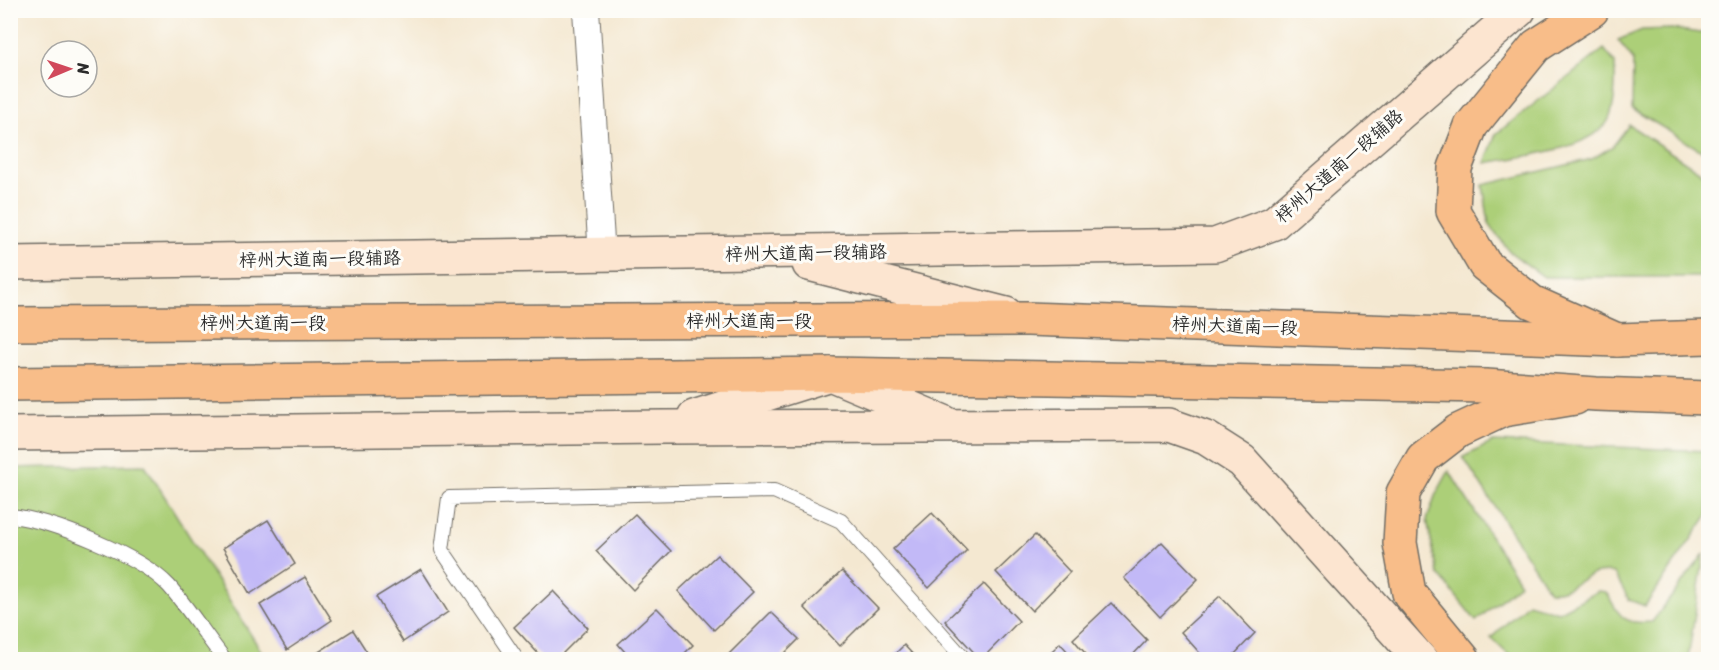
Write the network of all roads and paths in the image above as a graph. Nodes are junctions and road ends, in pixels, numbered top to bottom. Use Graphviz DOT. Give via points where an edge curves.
graph roads {
  1 [pos="586,10"];
  2 [pos="1519,10"];
  3 [pos="1592,10"];
  4 [pos="765,253"];
  5 [pos="602,256"];
  6 [pos="10,263"];
  7 [pos="1028,319"];
  8 [pos="10,324"];
  9 [pos="1708,337"];
  10 [pos="1617,340"];
  11 [pos="830,374"];
  12 [pos="10,384"];
  13 [pos="1596,394"];
  14 [pos="1708,398"];
  15 [pos="664,427"];
  16 [pos="957,427"];
  17 [pos="10,434"];
  18 [pos="10,516"];
  19 [pos="225,660"];
  20 [pos="517,660"];
  21 [pos="965,660"];
  22 [pos="1421,660"];
  23 [pos="1464,660"];
  1 -- 5 [label="street"];
  2 -- 4 [label="main road, 梓州大道南一段辅路" via="1274,223 1215,245"];
  3 -- 10 [label="main road" via="1536,46 1471,126 1455,168 1453,211 1485,265 1532,302"];
  4 -- 5 [label="main road, 梓州大道南一段辅路"];
  4 -- 7 [label="main road"];
  5 -- 6 [label="main road, 梓州大道南一段辅路"];
  7 -- 8 [label="main road, 梓州大道南一段"];
  7 -- 10 [label="main road, 梓州大道南一段"];
  9 -- 10 [label="main road, 梓州大道南一段"];
  11 -- 12 [label="main road"];
  11 -- 13 [label="main road" via="1486,386"];
  11 -- 15 [label="main road"];
  11 -- 16 [label="main road"];
  13 -- 14 [label="main road"];
  13 -- 23 [label="main road" via="1503,410 1458,431 1423,458 1404,493 1400,543 1409,592"];
  15 -- 16 [label="main road"];
  15 -- 17 [label="main road"];
  16 -- 22 [label="main road" via="1169,425 1206,438 1242,461"];
  18 -- 19 [label="lane" via="32,518 134,559 168,586"];
  20 -- 21 [label="lane" via="442,550 449,498 774,491 841,521"];
}
